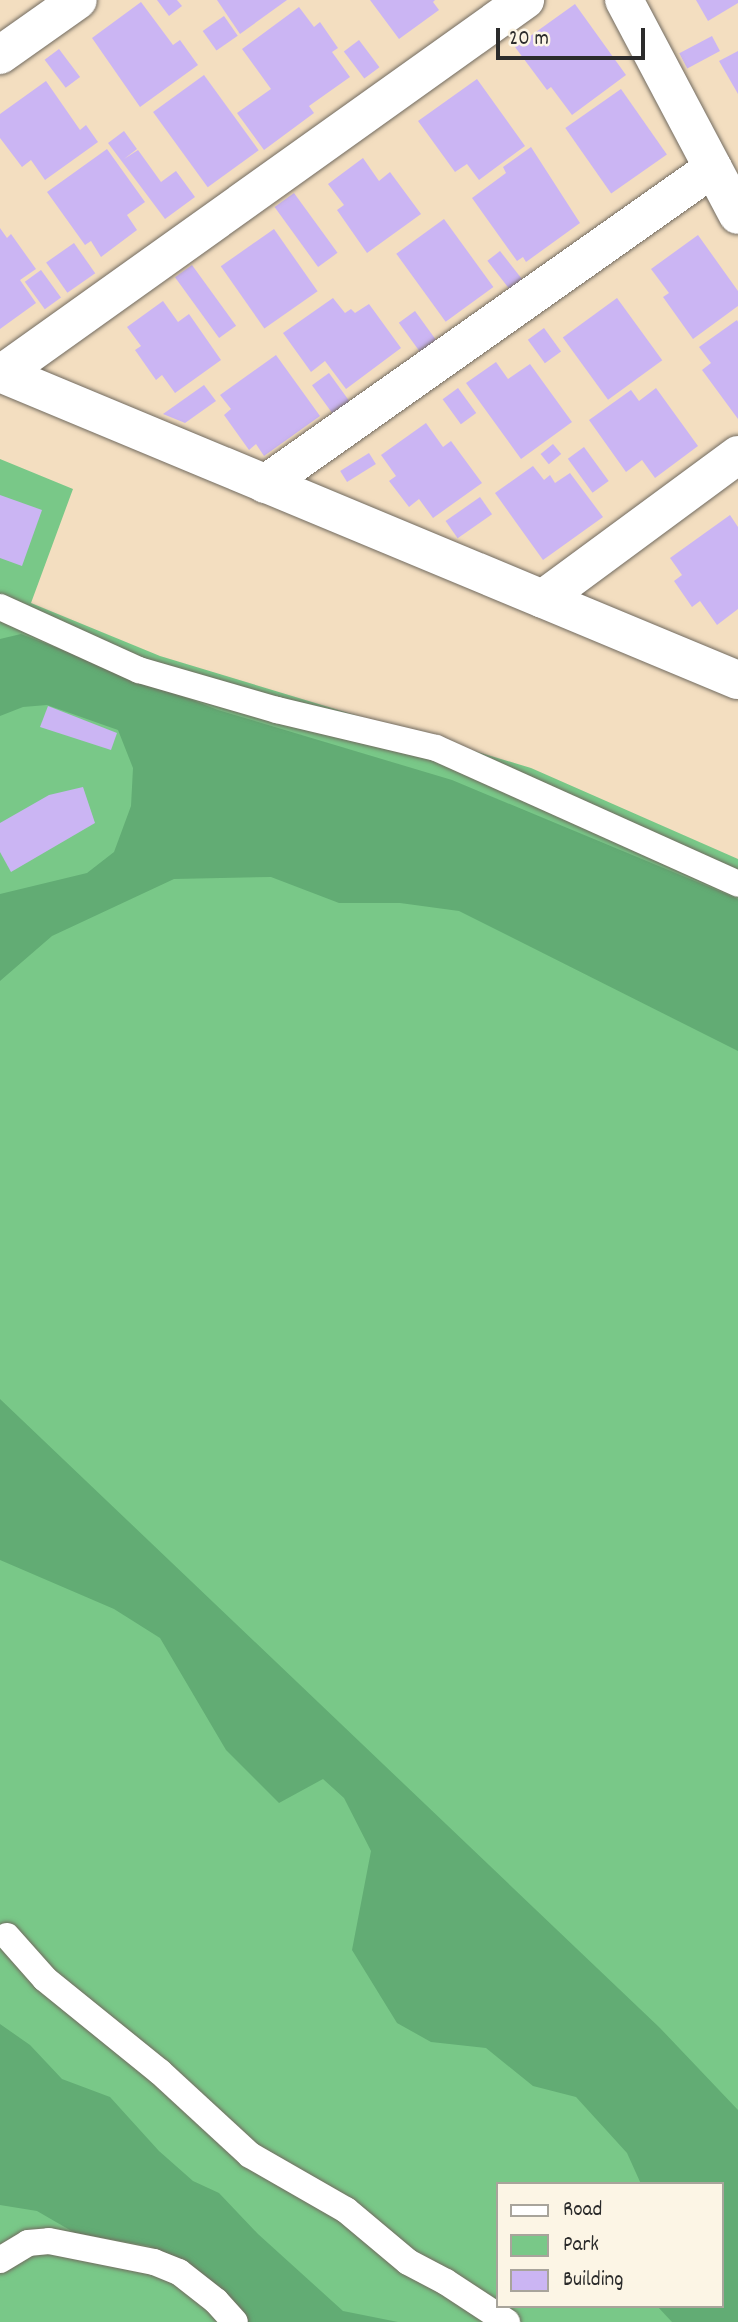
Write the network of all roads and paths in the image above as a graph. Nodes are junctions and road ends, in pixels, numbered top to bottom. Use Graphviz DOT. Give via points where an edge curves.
graph roads {
  1 [pos="78,0"];
  2 [pos="525,0"];
  3 [pos="624,0"];
  4 [pos="0,55"];
  5 [pos="713,168"];
  6 [pos="738,215"];
  7 [pos="1,373"];
  8 [pos="738,455"];
  9 [pos="265,484"];
  10 [pos="543,599"];
  11 [pos="0,607"];
  12 [pos="738,680"];
  13 [pos="738,884"];
  14 [pos="7,1936"];
  15 [pos="0,2260"];
  16 [pos="235,2322"];
  17 [pos="507,2322"];
  1 -- 4 [label="street"];
  2 -- 7 [label="street"];
  3 -- 5 [label="street"];
  5 -- 6 [label="street"];
  5 -- 9 [label="street"];
  7 -- 9 [label="street"];
  8 -- 10 [label="street"];
  9 -- 10 [label="street"];
  10 -- 12 [label="street"];
  11 -- 13 [label="lane" via="139,670 436,748"];
  14 -- 17 [label="lane" via="46,1979 160,2072 250,2155 346,2210 408,2262"];
  15 -- 16 [label="lane" via="28,2243 50,2241 154,2262 180,2272"];
}
